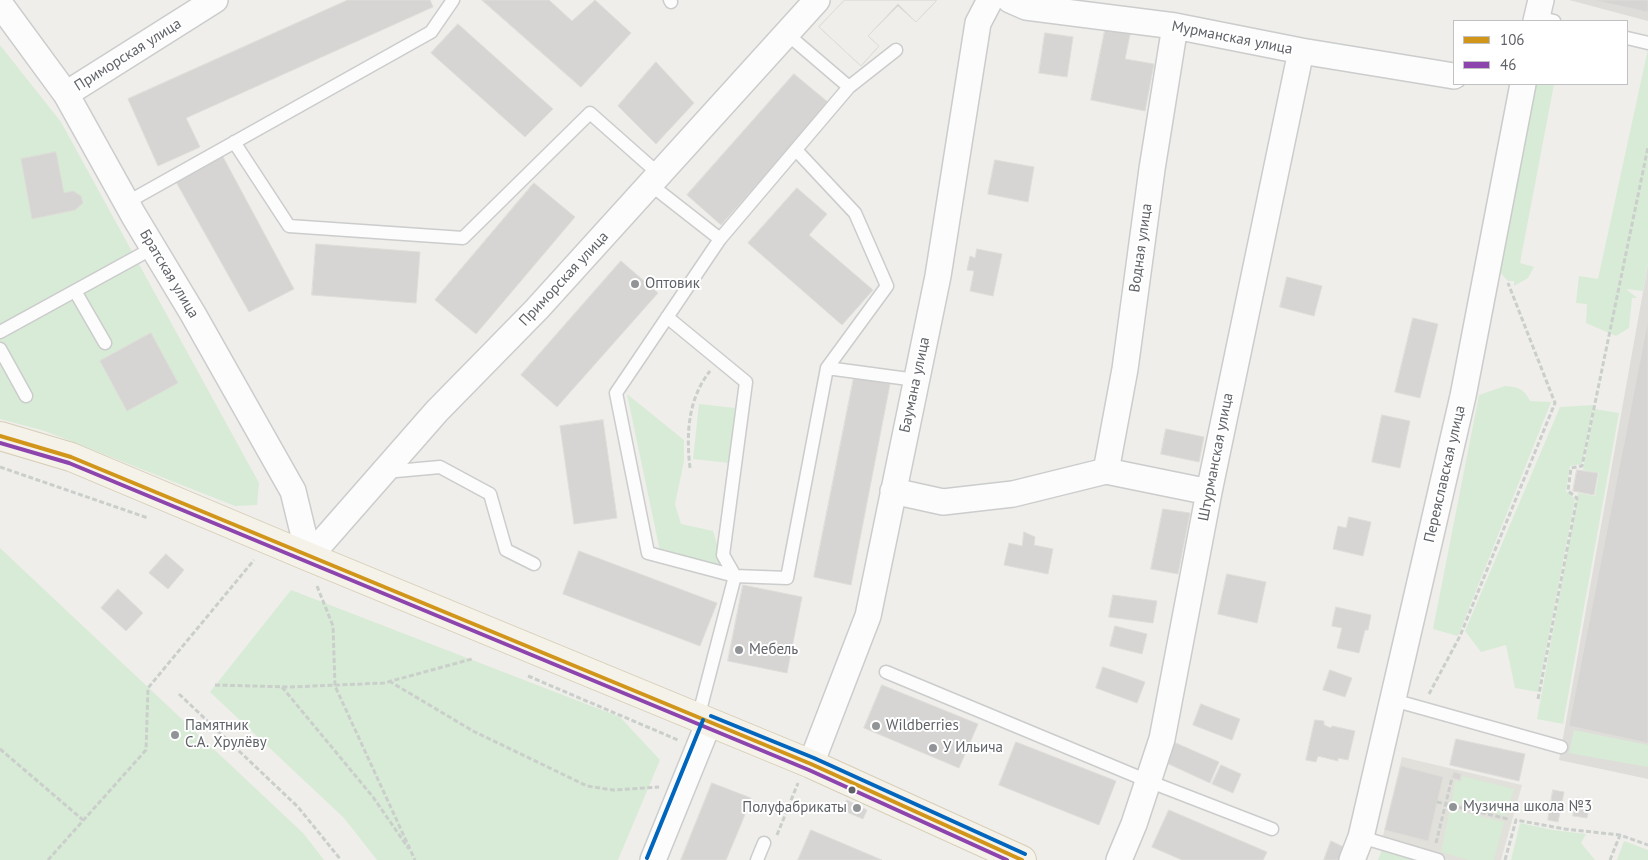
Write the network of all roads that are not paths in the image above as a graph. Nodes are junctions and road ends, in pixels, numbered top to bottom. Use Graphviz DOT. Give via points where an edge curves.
graph roads {
  1 [pos="215,0"];
  2 [pos="453,0"];
  3 [pos="817,0"];
  4 [pos="990,0"];
  5 [pos="1010,0"];
  6 [pos="0,4"];
  7 [pos="1175,26"];
  8 [pos="787,34"];
  9 [pos="1628,38"];
  10 [pos="1648,43"];
  11 [pos="896,50"];
  12 [pos="1301,51"];
  13 [pos="1453,76"];
  14 [pos="1517,85"];
  15 [pos="849,87"];
  16 [pos="66,94"];
  17 [pos="234,142"];
  18 [pos="796,150"];
  19 [pos="656,180"];
  20 [pos="126,203"];
  21 [pos="720,239"];
  22 [pos="153,248"];
  23 [pos="75,291"];
  24 [pos="667,317"];
  25 [pos="0,332"];
  26 [pos="105,343"];
  27 [pos="0,349"];
  28 [pos="827,368"];
  29 [pos="916,380"];
  30 [pos="26,396"];
  31 [pos="0,436"];
  32 [pos="1106,471"];
  33 [pos="383,473"];
  34 [pos="893,491"];
  35 [pos="1209,492"];
  36 [pos="309,557"];
  37 [pos="534,564"];
  38 [pos="735,576"];
  39 [pos="886,672"];
  40 [pos="1393,700"];
  41 [pos="704,720"];
  42 [pos="1561,747"];
  43 [pos="805,770"];
  44 [pos="1148,782"];
  45 [pos="1272,829"];
  46 [pos="1361,837"];
  47 [pos="764,843"];
  48 [pos="1436,855"];
  49 [pos="653,860"];
  50 [pos="757,860"];
  51 [pos="1022,860"];
  52 [pos="1118,860"];
  53 [pos="1352,860"];
  1 -- 16 [label="street, Приморская улица"];
  2 -- 17 [label="lane" via="431,32"];
  3 -- 8 [label="street, Приморская улица"];
  4 -- 29 [label="street, Баумана улица" via="978,23 938,276"];
  5 -- 7 [label="street, Мурманская улица" via="1026,7"];
  6 -- 16 [label="street, Братская улица"];
  7 -- 12 [label="street, Мурманская улица"];
  7 -- 32 [label="street, Водная улица" via="1125,369"];
  8 -- 15 [label="lane"];
  8 -- 19 [label="street, Приморская улица"];
  9 -- 10 [label="lane"];
  11 -- 15 [label="lane"];
  12 -- 13 [label="street, Мурманская улица"];
  12 -- 35 [label="street, Штурманская улица"];
  14 -- 40 [label="street, Переяславская улица" via="1463,396"];
  15 -- 18 [label="lane"];
  16 -- 20 [label="street, Братская улица"];
  17 -- 19 [label="lane" via="289,226 463,238 590,113"];
  17 -- 20 [label="lane"];
  18 -- 21 [label="lane"];
  18 -- 28 [label="lane" via="855,213 887,286"];
  19 -- 21 [label="lane"];
  19 -- 33 [label="street, Приморская улица" via="537,309 437,410"];
  20 -- 22 [label="street, Братская улица"];
  21 -- 24 [label="lane"];
  22 -- 23 [label="lane"];
  22 -- 36 [label="street, Братская улица" via="293,491"];
  23 -- 25 [label="lane"];
  23 -- 26 [label="lane"];
  24 -- 38 [label="lane" via="746,382 723,555"];
  24 -- 38 [label="lane" via="616,393 648,554"];
  27 -- 30 [label="lane"];
  28 -- 29 [label="lane"];
  28 -- 38 [label="lane" via="787,578"];
  29 -- 34 [label="street, Баумана улица"];
  31 -- 36 [label="main road" via="71,456"];
  32 -- 34 [label="street" via="1013,494 943,502"];
  32 -- 35 [label="street"];
  33 -- 36 [label="street, Приморская улица"];
  33 -- 37 [label="lane" via="440,467 490,494 506,550"];
  34 -- 43 [label="street, Баумана улица" via="868,616"];
  35 -- 44 [label="street, Штурманская улица" via="1162,739"];
  36 -- 41 [label="main road"];
  38 -- 41 [label="lane"];
  39 -- 44 [label="lane"];
  40 -- 42 [label="lane"];
  40 -- 46 [label="street, Переяславская улица"];
  41 -- 43 [label="main road"];
  41 -- 49 [label="street" via="684,786"];
  43 -- 51 [label="main road"];
  44 -- 45 [label="lane"];
  44 -- 52 [label="street, Штурманская улица"];
  46 -- 48 [label="lane"];
  46 -- 53 [label="street, Переяславская улица"];
  47 -- 50 [label="lane"];
}
